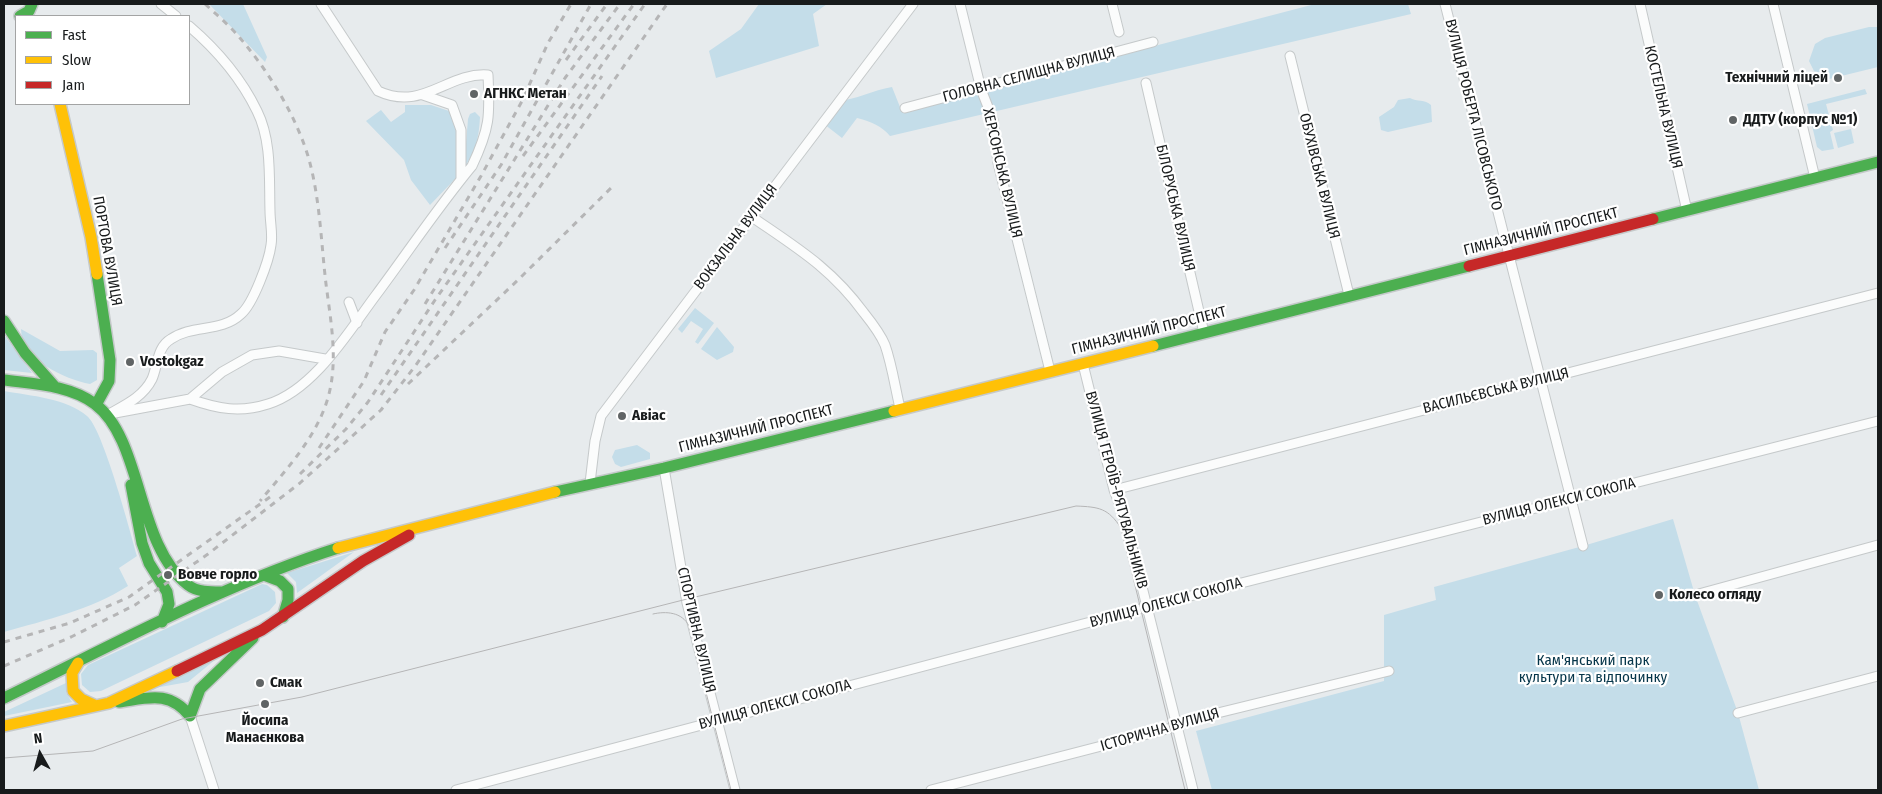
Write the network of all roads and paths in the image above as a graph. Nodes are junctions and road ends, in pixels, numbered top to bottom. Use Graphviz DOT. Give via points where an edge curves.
graph roads {
  1 [pos="32,4"];
  2 [pos="161,4"];
  3 [pos="321,4"];
  4 [pos="913,4"];
  5 [pos="960,4"];
  6 [pos="1112,4"];
  7 [pos="1445,4"];
  8 [pos="1640,4"];
  9 [pos="1773,4"];
  10 [pos="22,15"];
  11 [pos="175,15"];
  12 [pos="190,27"];
  13 [pos="1119,32"];
  14 [pos="1153,42"];
  15 [pos="1290,56"];
  16 [pos="1146,83"];
  17 [pos="981,89"];
  18 [pos="423,96"];
  19 [pos="392,97"];
  20 [pos="380,101"];
  21 [pos="60,105"];
  22 [pos="905,108"];
  23 [pos="1878,162"];
  24 [pos="1815,178"];
  25 [pos="461,179"];
  26 [pos="1687,211"];
  27 [pos="752,217"];
  28 [pos="1508,256"];
  29 [pos="1878,294"];
  30 [pos="1349,295"];
  31 [pos="349,302"];
  32 [pos="4,321"];
  33 [pos="357,323"];
  34 [pos="1204,333"];
  35 [pos="325,359"];
  36 [pos="1083,364"];
  37 [pos="1050,371"];
  38 [pos="1541,379"];
  39 [pos="4,380"];
  40 [pos="55,387"];
  41 [pos="190,399"];
  42 [pos="97,403"];
  43 [pos="900,408"];
  44 [pos="109,414"];
  45 [pos="1878,420"];
  46 [pos="128,457"];
  47 [pos="664,468"];
  48 [pos="590,483"];
  49 [pos="1114,490"];
  50 [pos="1572,499"];
  51 [pos="426,527"];
  52 [pos="1878,545"];
  53 [pos="1583,546"];
  54 [pos="264,575"];
  55 [pos="224,592"];
  56 [pos="1696,595"];
  57 [pos="1148,607"];
  58 [pos="283,617"];
  59 [pos="162,622"];
  60 [pos="262,630"];
  61 [pos="78,663"];
  62 [pos="1388,671"];
  63 [pos="1878,676"];
  64 [pos="4,698"];
  65 [pos="109,703"];
  66 [pos="94,705"];
  67 [pos="1738,713"];
  68 [pos="190,716"];
  69 [pos="718,720"];
  70 [pos="4,726"];
  71 [pos="1175,727"];
  72 [pos="214,790"];
  73 [pos="456,790"];
  74 [pos="735,790"];
  75 [pos="932,790"];
  76 [pos="1193,790"];
  1 -- 10 [label="main road" via="29,11"];
  2 -- 11 [label="street"];
  3 -- 19 [label="street" via="378,90"];
  4 -- 27 [label="street, ВОКЗАЛЬНА ВУЛИЦЯ"];
  5 -- 17 [label="street, ХЕРСОНСЬКА ВУЛИЦЯ"];
  6 -- 13 [label="street"];
  7 -- 28 [label="street, ВУЛИЦЯ РОБЕРТА ЛІСОВСЬКОГО"];
  8 -- 26 [label="street, КОСТЕЛЬНА ВУЛИЦЯ"];
  9 -- 24 [label="street"];
  12 -- 44 [label="street" via="238,78 258,112 267,144 271,246 256,290 243,313 227,325 183,333 170,339 160,353 151,379 137,398"];
  14 -- 17 [label="street, ГОЛОВНА СЕЛИЩНА ВУЛИЦЯ"];
  15 -- 30 [label="street, ОБУХІВСЬКА ВУЛИЦЯ"];
  16 -- 34 [label="street, БІЛОРУСЬКА ВУЛИЦЯ"];
  17 -- 22 [label="street, ГОЛОВНА СЕЛИЩНА ВУЛИЦЯ"];
  17 -- 37 [label="street, ХЕРСОНСЬКА ВУЛИЦЯ" via="992,120 998,163"];
  18 -- 19 [label="street"];
  18 -- 25 [label="street" via="452,105 461,130"];
  18 -- 25 [label="street" via="473,74 488,75 490,114 485,140 472,166"];
  19 -- 20 [label="street"];
  21 -- 42 [label="main road, ПОРТОВА ВУЛИЦЯ" via="90,237 110,360 108,381"];
  23 -- 24 [label="main road, ГІМНАЗИЧНИЙ ПРОСПЕКТ"];
  24 -- 26 [label="main road, ГІМНАЗИЧНИЙ ПРОСПЕКТ"];
  25 -- 33 [label="street"];
  26 -- 28 [label="main road, ГІМНАЗИЧНИЙ ПРОСПЕКТ"];
  27 -- 43 [label="street" via="820,263 859,305 885,346"];
  27 -- 48 [label="street, ВОКЗАЛЬНА ВУЛИЦЯ" via="601,416"];
  28 -- 30 [label="main road, ГІМНАЗИЧНИЙ ПРОСПЕКТ"];
  28 -- 38 [label="street, ВУЛИЦЯ РОБЕРТА ЛІСОВСЬКОГО"];
  29 -- 38 [label="street, ВАСИЛЬЄВСЬКА ВУЛИЦЯ"];
  30 -- 34 [label="main road, ГІМНАЗИЧНИЙ ПРОСПЕКТ"];
  31 -- 33 [label="street"];
  32 -- 40 [label="main road" via="25,353"];
  33 -- 35 [label="street"];
  34 -- 36 [label="main road, ГІМНАЗИЧНИЙ ПРОСПЕКТ"];
  35 -- 41 [label="street" via="280,351 252,356 222,372"];
  35 -- 41 [label="street" via="314,374 292,392 270,404 240,411 216,409"];
  36 -- 37 [label="main road, ГІМНАЗИЧНИЙ ПРОСПЕКТ"];
  36 -- 49 [label="street, ВУЛИЦЯ ГЕРОЇВ-РЯТУВАЛЬНИКІВ"];
  37 -- 43 [label="main road, ГІМНАЗИЧНИЙ ПРОСПЕКТ"];
  38 -- 49 [label="street, ВАСИЛЬЄВСЬКА ВУЛИЦЯ"];
  38 -- 50 [label="street, ВУЛИЦЯ РОБЕРТА ЛІСОВСЬКОГО"];
  39 -- 40 [label="main road"];
  40 -- 42 [label="main road" via="84,395"];
  41 -- 44 [label="street"];
  42 -- 44 [label="main road"];
  43 -- 47 [label="main road, ГІМНАЗИЧНИЙ ПРОСПЕКТ"];
  44 -- 46 [label="main road"];
  45 -- 50 [label="street, ВУЛИЦЯ ОЛЕКСИ СОКОЛА"];
  46 -- 55 [label="main road" via="153,528 180,577 202,592"];
  46 -- 59 [label="main road" via="142,543 167,592 168,604"];
  47 -- 48 [label="main road, ГІМНАЗИЧНИЙ ПРОСПЕКТ"];
  47 -- 69 [label="street, СПОРТИВНА ВУЛИЦЯ" via="687,603"];
  48 -- 51 [label="main road, ГІМНАЗИЧНИЙ ПРОСПЕКТ"];
  49 -- 57 [label="street, ВУЛИЦЯ ГЕРОЇВ-РЯТУВАЛЬНИКІВ"];
  50 -- 53 [label="street, ВУЛИЦЯ РОБЕРТА ЛІСОВСЬКОГО"];
  50 -- 57 [label="street, ВУЛИЦЯ ОЛЕКСИ СОКОЛА"];
  51 -- 54 [label="main road, ГІМНАЗИЧНИЙ ПРОСПЕКТ" via="345,546"];
  51 -- 58 [label="main road, ГІМНАЗИЧНИЙ ПРОСПЕКТ" via="363,561"];
  52 -- 56 [label="street"];
  54 -- 55 [label="main road, ГІМНАЗИЧНИЙ ПРОСПЕКТ"];
  54 -- 58 [label="main road" via="283,581 288,587 290,595"];
  55 -- 59 [label="main road, ГІМНАЗИЧНИЙ ПРОСПЕКТ"];
  57 -- 69 [label="street, ВУЛИЦЯ ОЛЕКСИ СОКОЛА"];
  57 -- 71 [label="street, ВУЛИЦЯ ГЕРОЇВ-РЯТУВАЛЬНИКІВ"];
  58 -- 60 [label="main road, ГІМНАЗИЧНИЙ ПРОСПЕКТ"];
  59 -- 61 [label="main road, ГІМНАЗИЧНИЙ ПРОСПЕКТ"];
  60 -- 65 [label="main road"];
  60 -- 68 [label="main road" via="200,689"];
  61 -- 64 [label="main road, ГІМНАЗИЧНИЙ ПРОСПЕКТ"];
  61 -- 66 [label="main road" via="72,673 73,691"];
  62 -- 71 [label="street, ІСТОРИЧНА ВУЛИЦЯ" via="1185,721"];
  63 -- 67 [label="street"];
  65 -- 66 [label="main road"];
  65 -- 68 [label="main road" via="167,698 176,700"];
  66 -- 70 [label="main road"];
  68 -- 72 [label="street"];
  69 -- 73 [label="street, ВУЛИЦЯ ОЛЕКСИ СОКОЛА"];
  69 -- 74 [label="street, СПОРТИВНА ВУЛИЦЯ"];
  71 -- 75 [label="street, ІСТОРИЧНА ВУЛИЦЯ"];
  71 -- 76 [label="street, ВУЛИЦЯ ГЕРОЇВ-РЯТУВАЛЬНИКІВ"];
}
